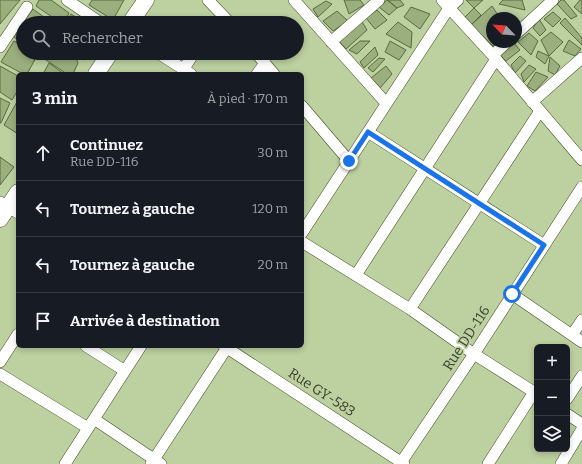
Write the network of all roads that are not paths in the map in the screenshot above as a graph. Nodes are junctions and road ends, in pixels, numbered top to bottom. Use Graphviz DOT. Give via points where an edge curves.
graph roads {
  1 [pos="67,0"];
  2 [pos="146,0"];
  3 [pos="208,0"];
  4 [pos="294,0"];
  5 [pos="379,0"];
  6 [pos="458,0"];
  7 [pos="553,0"];
  8 [pos="445,4"];
  9 [pos="27,7"];
  10 [pos="21,16"];
  11 [pos="91,16"];
  12 [pos="135,16"];
  13 [pos="217,16"];
  14 [pos="16,23"];
  15 [pos="522,28"];
  16 [pos="332,42"];
  17 [pos="0,47"];
  18 [pos="502,48"];
  19 [pos="494,57"];
  20 [pos="582,58"];
  21 [pos="105,60"];
  22 [pos="169,60"];
  23 [pos="191,60"];
  24 [pos="262,60"];
  25 [pos="265,63"];
  26 [pos="97,72"];
  27 [pos="187,72"];
  28 [pos="258,72"];
  29 [pos="272,72"];
  30 [pos="532,102"];
  31 [pos="386,103"];
  32 [pos="540,111"];
  33 [pos="304,112"];
  34 [pos="368,132"];
  35 [pos="582,160"];
  36 [pos="349,161"];
  37 [pos="424,168"];
  38 [pos="582,187"];
  39 [pos="16,195"];
  40 [pos="480,204"];
  41 [pos="6,210"];
  42 [pos="304,230"];
  43 [pos="304,243"];
  44 [pos="544,245"];
  45 [pos="356,275"];
  46 [pos="512,294"];
  47 [pos="410,309"];
  48 [pos="582,320"];
  49 [pos="572,335"];
  50 [pos="16,337"];
  51 [pos="582,342"];
  52 [pos="89,348"];
  53 [pos="140,348"];
  54 [pos="225,348"];
  55 [pos="228,348"];
  56 [pos="474,354"];
  57 [pos="1,359"];
  58 [pos="125,371"];
  59 [pos="0,374"];
  60 [pos="582,376"];
  61 [pos="534,392"];
  62 [pos="570,394"];
  63 [pos="534,396"];
  64 [pos="570,416"];
  65 [pos="91,424"];
  66 [pos="582,424"];
  67 [pos="582,429"];
  68 [pos="155,462"];
  69 [pos="402,463"];
  70 [pos="65,464"];
  71 [pos="488,464"];
  72 [pos="561,464"];
  1 -- 11 [label="street"];
  2 -- 12 [label="street"];
  3 -- 13 [label="street"];
  4 -- 16 [label="street"];
  5 -- 16 [label="street"];
  6 -- 8 [label="street"];
  7 -- 15 [label="street"];
  8 -- 19 [label="street"];
  8 -- 31 [label="street"];
  9 -- 10 [label="street"];
  14 -- 17 [label="street"];
  16 -- 31 [label="street"];
  18 -- 19 [label="street"];
  19 -- 30 [label="street"];
  19 -- 37 [label="street"];
  20 -- 30 [label="street"];
  21 -- 26 [label="street"];
  22 -- 27 [label="street"];
  23 -- 27 [label="street"];
  24 -- 25 [label="street"];
  25 -- 28 [label="street"];
  25 -- 29 [label="street"];
  30 -- 32 [label="street"];
  31 -- 34 [label="street"];
  32 -- 35 [label="street"];
  32 -- 40 [label="street"];
  33 -- 36 [label="street"];
  34 -- 36 [label="street"];
  34 -- 37 [label="street"];
  36 -- 42 [label="street"];
  37 -- 40 [label="street"];
  37 -- 45 [label="street"];
  38 -- 44 [label="street, Rue DD-116"];
  39 -- 41 [label="street"];
  40 -- 44 [label="street"];
  40 -- 47 [label="street"];
  43 -- 45 [label="street"];
  44 -- 46 [label="street, Rue DD-116"];
  45 -- 47 [label="street"];
  46 -- 49 [label="street"];
  46 -- 56 [label="street, Rue DD-116"];
  47 -- 56 [label="street"];
  48 -- 49 [label="street"];
  49 -- 51 [label="street"];
  50 -- 57 [label="street"];
  52 -- 58 [label="street"];
  53 -- 58 [label="street"];
  54 -- 68 [label="street"];
  55 -- 69 [label="street, Rue GY-583"];
  56 -- 61 [label="street"];
  56 -- 69 [label="street, Rue DD-116"];
  58 -- 65 [label="street"];
  59 -- 65 [label="street"];
  60 -- 62 [label="street"];
  63 -- 71 [label="street"];
  64 -- 66 [label="street"];
  65 -- 68 [label="street"];
  65 -- 70 [label="street"];
  67 -- 72 [label="street"];
}
